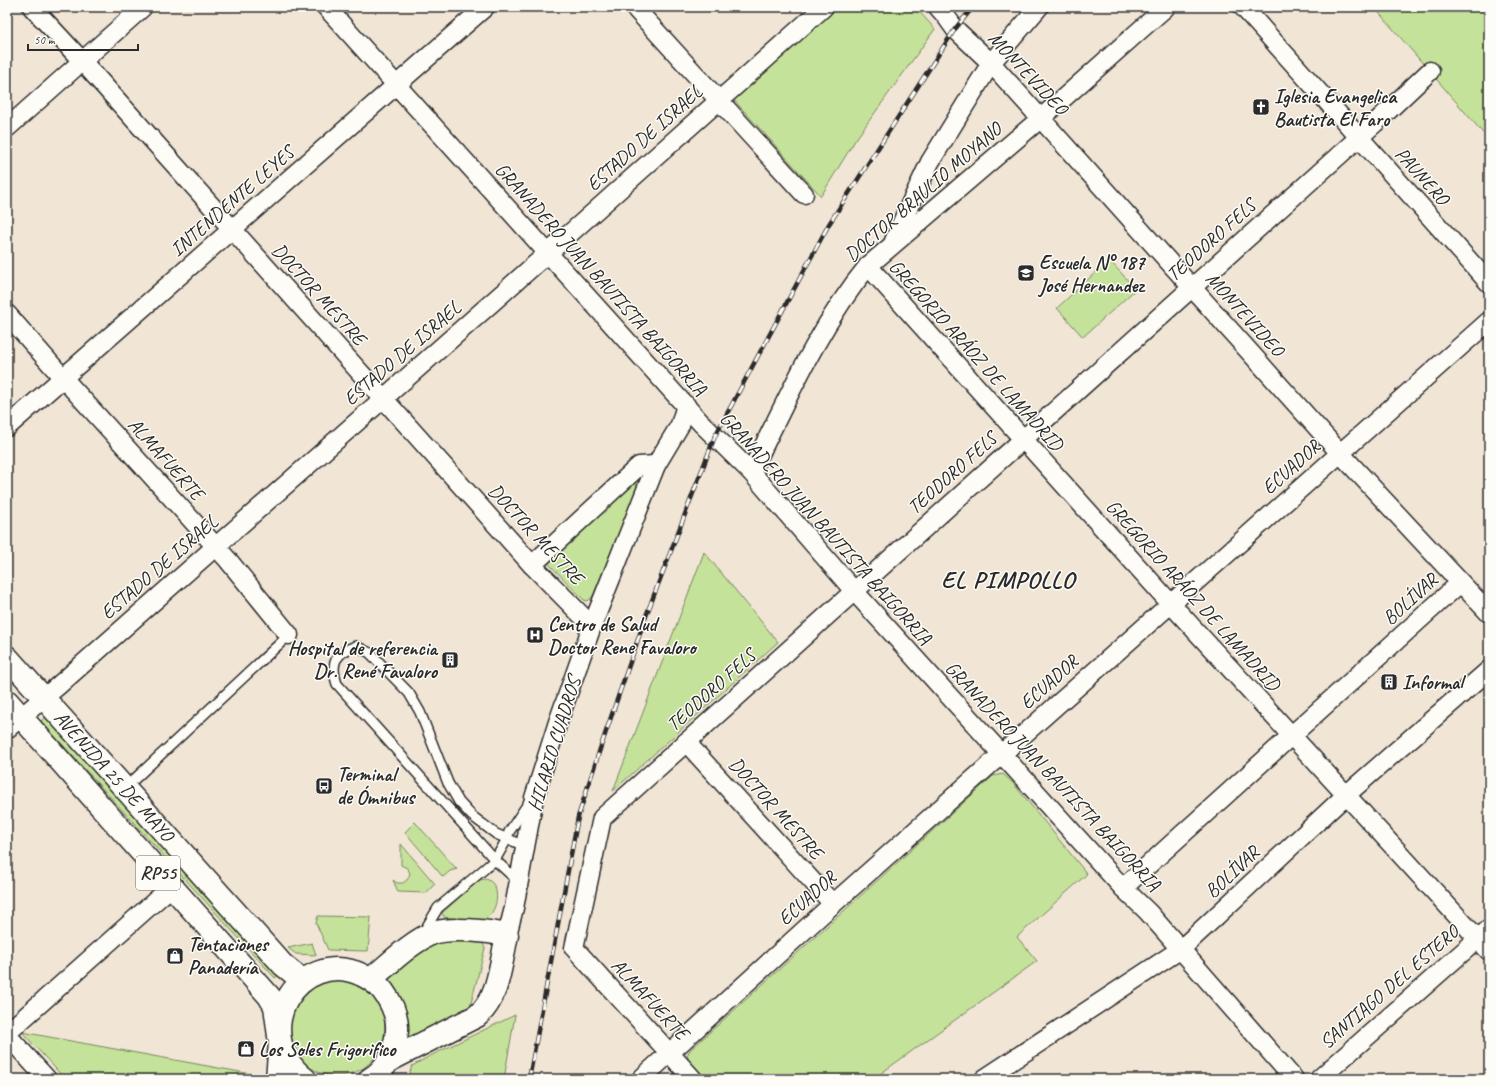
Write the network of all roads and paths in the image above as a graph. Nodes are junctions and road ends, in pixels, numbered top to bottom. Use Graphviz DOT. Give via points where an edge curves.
graph roads {
  1 [pos="32,7"];
  2 [pos="143,7"];
  3 [pos="326,7"];
  4 [pos="485,7"];
  5 [pos="634,7"];
  6 [pos="824,7"];
  7 [pos="938,7"];
  8 [pos="1039,7"];
  9 [pos="1166,7"];
  10 [pos="1243,7"];
  11 [pos="82,61"];
  12 [pos="991,64"];
  13 [pos="1430,71"];
  14 [pos="396,85"];
  15 [pos="719,101"];
  16 [pos="1040,119"];
  17 [pos="7,128"];
  18 [pos="1358,137"];
  19 [pos="804,194"];
  20 [pos="232,229"];
  21 [pos="893,245"];
  22 [pos="548,253"];
  23 [pos="868,266"];
  24 [pos="1489,283"];
  25 [pos="1191,287"];
  26 [pos="7,314"];
  27 [pos="1489,321"];
  28 [pos="63,378"];
  29 [pos="384,398"];
  30 [pos="686,405"];
  31 [pos="7,427"];
  32 [pos="1022,440"];
  33 [pos="1340,452"];
  34 [pos="656,465"];
  35 [pos="751,472"];
  36 [pos="216,546"];
  37 [pos="532,565"];
  38 [pos="1460,583"];
  39 [pos="854,591"];
  40 [pos="1171,604"];
  41 [pos="1486,605"];
  42 [pos="592,626"];
  43 [pos="289,634"];
  44 [pos="7,657"];
  45 [pos="1489,670"];
  46 [pos="44,698"];
  47 [pos="12,716"];
  48 [pos="1291,736"];
  49 [pos="686,742"];
  50 [pos="1002,754"];
  51 [pos="125,788"];
  52 [pos="535,793"];
  53 [pos="1346,795"];
  54 [pos="507,839"];
  55 [pos="525,846"];
  56 [pos="495,860"];
  57 [pos="518,882"];
  58 [pos="171,887"];
  59 [pos="1123,888"];
  60 [pos="833,904"];
  61 [pos="507,935"];
  62 [pos="419,940"];
  63 [pos="1485,940"];
  64 [pos="574,948"];
  65 [pos="1181,949"];
  66 [pos="370,979"];
  67 [pos="303,981"];
  68 [pos="7,1034"];
  69 [pos="279,1039"];
  70 [pos="670,1053"];
  71 [pos="385,1071"];
  72 [pos="990,1077"];
  73 [pos="47,1079"];
  74 [pos="277,1079"];
  75 [pos="305,1079"];
  76 [pos="641,1079"];
  77 [pos="693,1079"];
  78 [pos="1294,1079"];
  79 [pos="1319,1079"];
  1 -- 11 [label="street, DOCTOR MESTRE"];
  2 -- 11 [label="street"];
  3 -- 14 [label="street, GRANADERO JUAN BAUTISTA BAIGORRIA"];
  4 -- 14 [label="street, INTENDENTE LEYES"];
  5 -- 15 [label="street"];
  6 -- 15 [label="street, ESTADO DE ISRAEL"];
  7 -- 12 [label="street, MONTEVIDEO" via="955,29"];
  8 -- 12 [label="street"];
  9 -- 16 [label="street, DOCTOR BRAULIO MOYANO"];
  10 -- 18 [label="street, PAUNERO"];
  11 -- 17 [label="street"];
  11 -- 20 [label="street, DOCTOR MESTRE"];
  12 -- 16 [label="street, MONTEVIDEO"];
  12 -- 21 [label="street" via="930,162"];
  13 -- 18 [label="street, TEODORO FELS"];
  14 -- 20 [label="street, INTENDENTE LEYES"];
  14 -- 22 [label="street, GRANADERO JUAN BAUTISTA BAIGORRIA"];
  15 -- 19 [label="street"];
  15 -- 22 [label="street, ESTADO DE ISRAEL"];
  16 -- 21 [label="street, DOCTOR BRAULIO MOYANO"];
  16 -- 25 [label="street, MONTEVIDEO"];
  18 -- 24 [label="street, PAUNERO"];
  18 -- 25 [label="street, TEODORO FELS"];
  20 -- 28 [label="street, INTENDENTE LEYES"];
  20 -- 29 [label="street, DOCTOR MESTRE"];
  21 -- 23 [label="street, DOCTOR BRAULIO MOYANO"];
  22 -- 29 [label="street, ESTADO DE ISRAEL"];
  22 -- 30 [label="street, GRANADERO JUAN BAUTISTA BAIGORRIA"];
  23 -- 32 [label="street, GREGORIO ARÁOZ DE LAMADRID"];
  23 -- 35 [label="street, DOCTOR BRAULIO MOYANO" via="849,290 818,339"];
  25 -- 32 [label="street, TEODORO FELS"];
  25 -- 33 [label="street, MONTEVIDEO"];
  26 -- 28 [label="street, ALMAFUERTE"];
  27 -- 33 [label="street, ECUADOR"];
  28 -- 31 [label="street, INTENDENTE LEYES"];
  28 -- 36 [label="street, ALMAFUERTE"];
  29 -- 36 [label="street, ESTADO DE ISRAEL"];
  29 -- 37 [label="street, DOCTOR MESTRE"];
  30 -- 34 [label="street, HILARIO CUADROS" via="680,425"];
  30 -- 35 [label="street, GRANADERO JUAN BAUTISTA BAIGORRIA"];
  32 -- 39 [label="street, TEODORO FELS"];
  32 -- 40 [label="street, GREGORIO ARÁOZ DE LAMADRID"];
  33 -- 38 [label="street, MONTEVIDEO"];
  33 -- 40 [label="street, ECUADOR"];
  34 -- 37 [label="street" via="639,466"];
  34 -- 42 [label="street, HILARIO CUADROS"];
  35 -- 39 [label="street, GRANADERO JUAN BAUTISTA BAIGORRIA"];
  36 -- 43 [label="street, ALMAFUERTE"];
  36 -- 46 [label="street, ESTADO DE ISRAEL"];
  37 -- 42 [label="street, DOCTOR MESTRE"];
  38 -- 41 [label="street, MONTEVIDEO"];
  38 -- 48 [label="street, BOLÍVAR"];
  39 -- 49 [label="street, TEODORO FELS"];
  39 -- 50 [label="street, GRANADERO JUAN BAUTISTA BAIGORRIA"];
  40 -- 48 [label="street, GREGORIO ARÁOZ DE LAMADRID"];
  40 -- 50 [label="street, ECUADOR"];
  42 -- 52 [label="street, HILARIO CUADROS"];
  43 -- 51 [label="lane"];
  44 -- 46 [label="main road, AVENIDA 25 DE MAYO / RP55"];
  45 -- 53 [label="street, BOLÍVAR"];
  46 -- 47 [label="street, ESTADO DE ISRAEL"];
  46 -- 51 [label="main road, AVENIDA 25 DE MAYO / RP55"];
  47 -- 58 [label="main road, AVENIDA 25 DE MAYO / RP55"];
  48 -- 53 [label="street, GREGORIO ARÁOZ DE LAMADRID"];
  48 -- 59 [label="street, BOLÍVAR"];
  49 -- 60 [label="street, DOCTOR MESTRE"];
  49 -- 64 [label="street, TEODORO FELS" via="602,818"];
  50 -- 59 [label="street, GRANADERO JUAN BAUTISTA BAIGORRIA"];
  50 -- 60 [label="street, ECUADOR"];
  51 -- 67 [label="main road, AVENIDA 25 DE MAYO / RP55" via="283,965"];
  52 -- 54 [label="lane"];
  52 -- 55 [label="street, HILARIO CUADROS"];
  53 -- 63 [label="street, GREGORIO ARÁOZ DE LAMADRID"];
  53 -- 65 [label="street, BOLÍVAR"];
  54 -- 55 [label="lane"];
  54 -- 56 [label="lane"];
  54 -- 56 [label="lane" via="472,816 456,798 409,693 370,653 356,646 345,650 335,660 333,672 337,684"];
  55 -- 57 [label="street, HILARIO CUADROS"];
  56 -- 57 [label="lane"];
  56 -- 62 [label="lane" via="438,908"];
  57 -- 61 [label="street, HILARIO CUADROS"];
  58 -- 68 [label="street"];
  58 -- 69 [label="main road, AVENIDA 25 DE MAYO / RP55" via="269,996 275,1006"];
  59 -- 65 [label="street, GRANADERO JUAN BAUTISTA BAIGORRIA"];
  60 -- 70 [label="street, ECUADOR"];
  61 -- 62 [label="main road" via="446,930"];
  61 -- 71 [label="main road, HILARIO CUADROS" via="495,991 485,1010"];
  62 -- 66 [label="main road"];
  63 -- 79 [label="street, SANTIAGO DEL ESTERO"];
  64 -- 70 [label="street, ALMAFUERTE"];
  65 -- 72 [label="street, BOLÍVAR"];
  65 -- 78 [label="street, GRANADERO JUAN BAUTISTA BAIGORRIA"];
  66 -- 67 [label="main road, AVENIDA 25 DE MAYO / RP55" via="341,970 325,971"];
  66 -- 71 [label="main road, AVENIDA 25 DE MAYO / RP55" via="390,1000 395,1013 396,1042"];
  67 -- 69 [label="main road, AVENIDA 25 DE MAYO / RP55" via="284,1005 279,1020"];
  68 -- 73 [label="street"];
  69 -- 74 [label="main road"];
  69 -- 75 [label="main road, AVENIDA 25 DE MAYO / RP55" via="288,1062"];
  70 -- 76 [label="street, ECUADOR"];
  70 -- 77 [label="street, ALMAFUERTE"];
}
